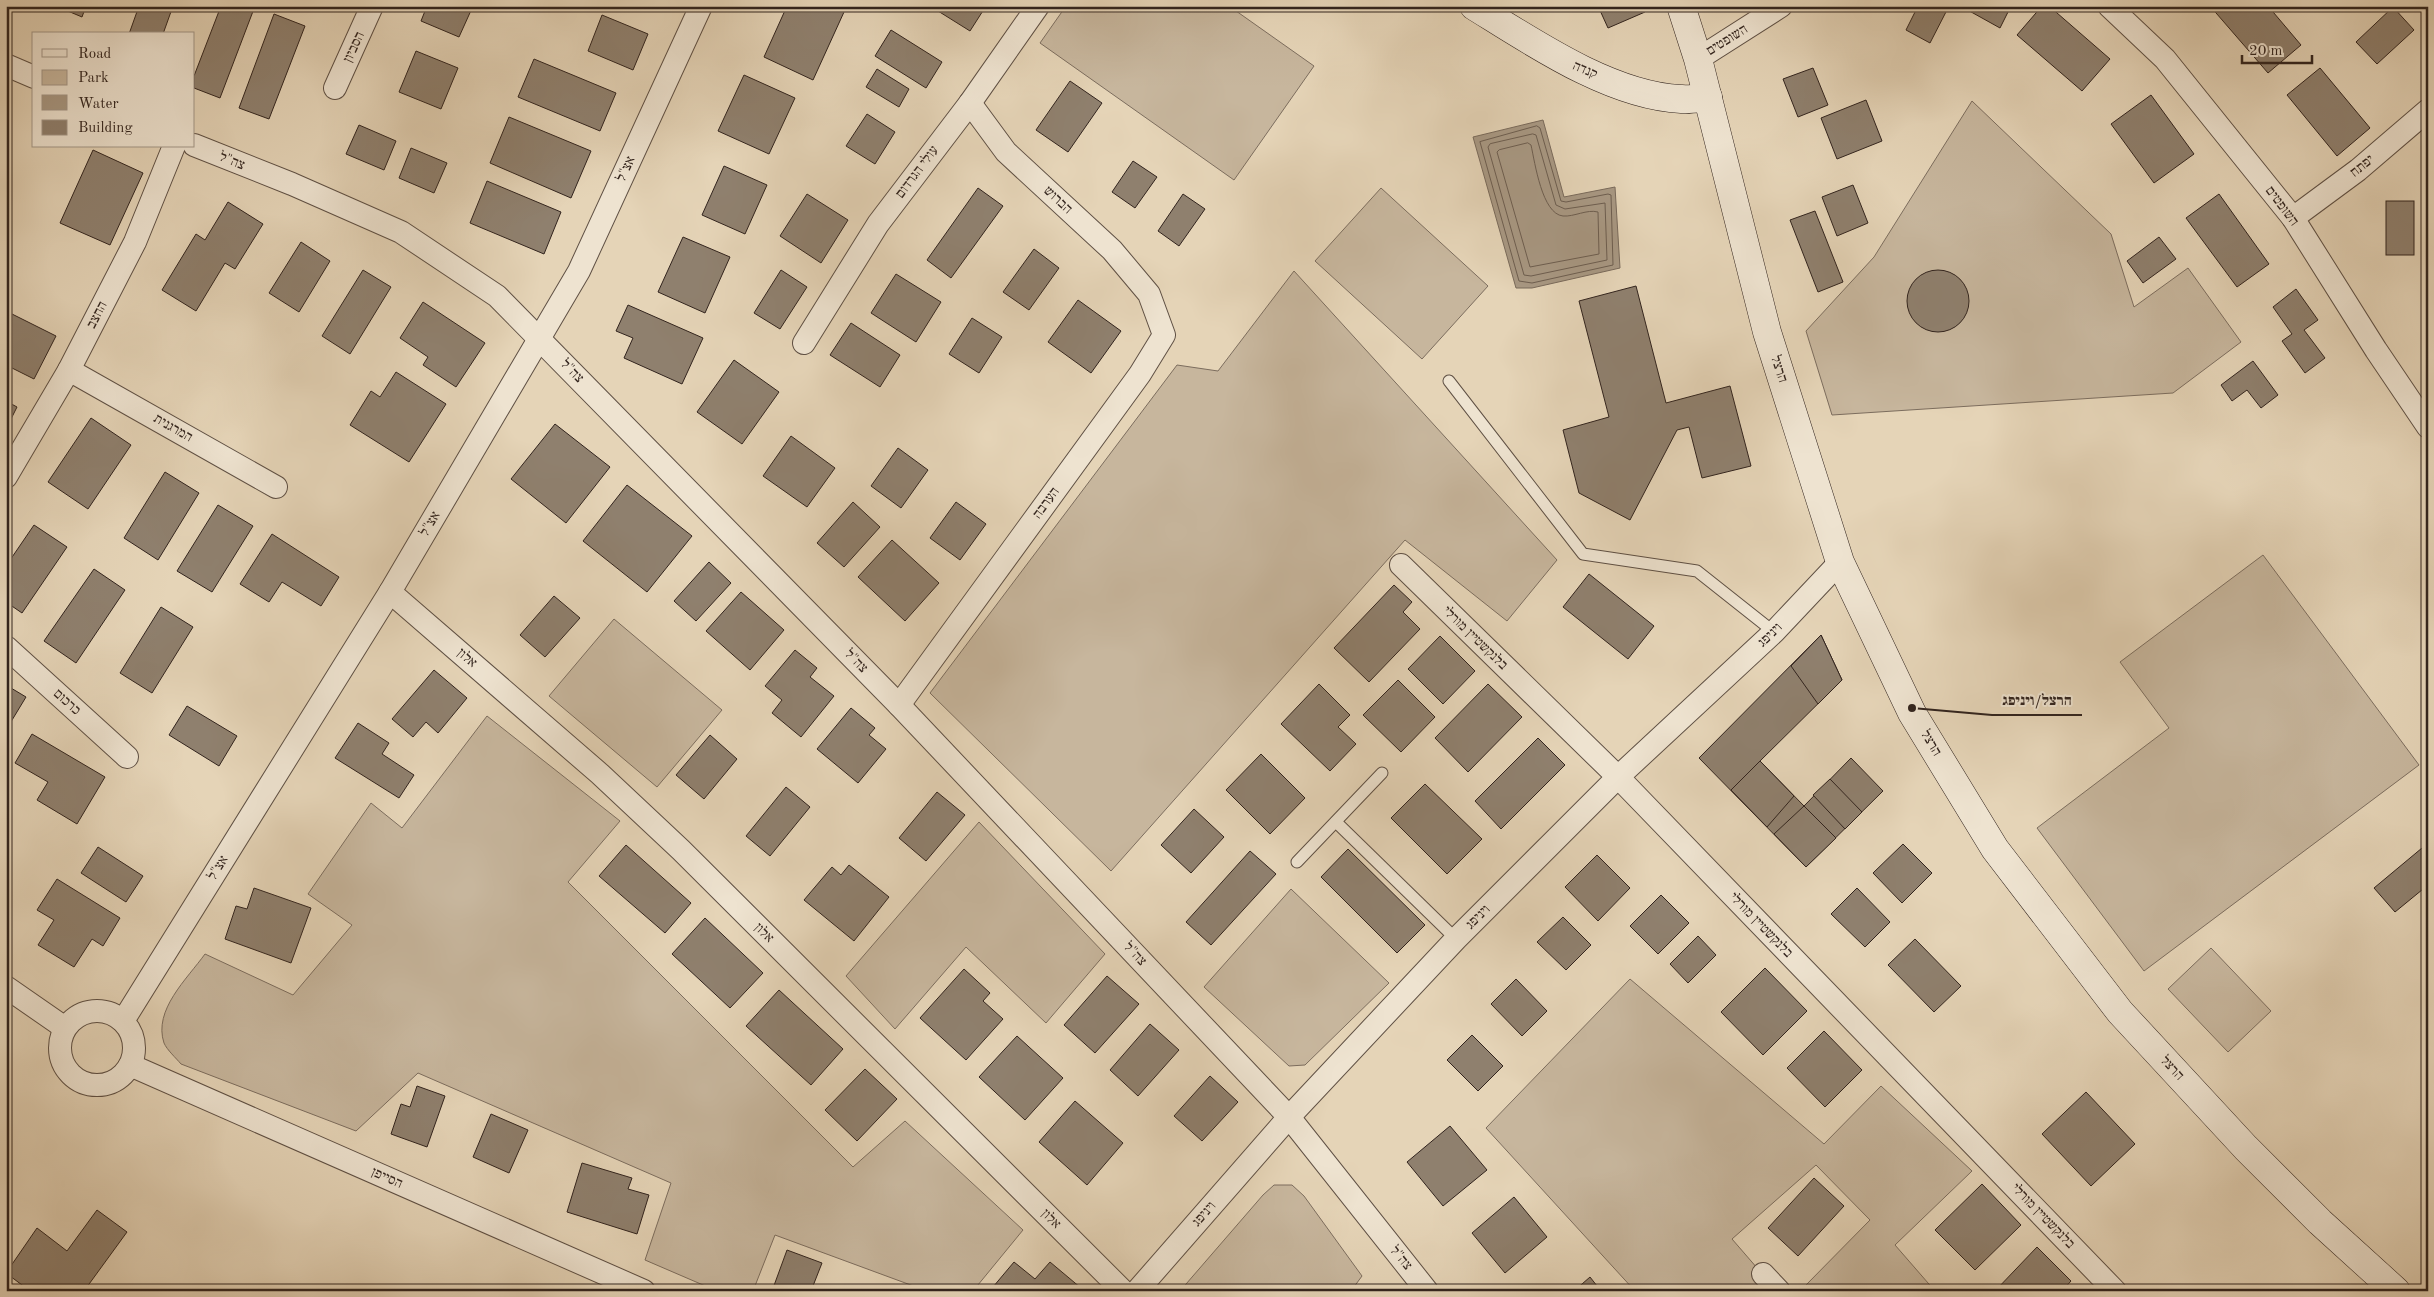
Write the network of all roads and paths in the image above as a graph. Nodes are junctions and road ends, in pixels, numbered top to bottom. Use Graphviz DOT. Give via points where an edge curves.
graph roads {
  1 [pos="372,6"];
  2 [pos="701,6"];
  3 [pos="1038,6"];
  4 [pos="1474,6"];
  5 [pos="1681,6"];
  6 [pos="1781,6"];
  7 [pos="2108,6"];
  8 [pos="1698,58"];
  9 [pos="6,65"];
  10 [pos="32,75"];
  11 [pos="335,88"];
  12 [pos="1708,97"];
  13 [pos="970,103"];
  14 [pos="2428,110"];
  15 [pos="195,145"];
  16 [pos="173,148"];
  17 [pos="2293,218"];
  18 [pos="1149,294"];
  19 [pos="540,338"];
  20 [pos="804,343"];
  21 [pos="69,370"];
  22 [pos="1449,381"];
  23 [pos="2428,427"];
  24 [pos="6,477"];
  25 [pos="276,487"];
  26 [pos="1840,562"];
  27 [pos="1401,565"];
  28 [pos="390,592"];
  29 [pos="1774,632"];
  30 [pos="6,647"];
  31 [pos="899,705"];
  32 [pos="127,757"];
  33 [pos="1382,773"];
  34 [pos="1618,777"];
  35 [pos="1336,822"];
  36 [pos="1297,862"];
  37 [pos="1456,939"];
  38 [pos="6,987"];
  39 [pos="122,1021"];
  40 [pos="65,1028"];
  41 [pos="130,1065"];
  42 [pos="1289,1117"];
  43 [pos="1763,1274"];
  44 [pos="644,1291"];
  45 [pos="1122,1291"];
  46 [pos="1137,1291"];
  47 [pos="1427,1291"];
  48 [pos="1779,1291"];
  49 [pos="2115,1291"];
  50 [pos="2396,1291"];
  1 -- 11 [label="street, הסביון"];
  2 -- 19 [label="street, אצ\"ל" via="579,271"];
  3 -- 13 [label="street, עולי הגרדום"];
  4 -- 12 [label="street, קנדה" via="1566,62 1630,90 1681,100"];
  5 -- 8 [label="street, הרצל"];
  6 -- 8 [label="street, השופטים"];
  7 -- 17 [label="street, השופטים" via="2165,59"];
  8 -- 12 [label="street, הרצל"];
  9 -- 10 [label="street"];
  12 -- 26 [label="street, הרצל" via="1767,332"];
  13 -- 18 [label="street, הברוש" via="1006,152 1112,250"];
  13 -- 20 [label="street, עולי הגרדום" via="878,224"];
  14 -- 17 [label="street, יפתח" via="2358,170"];
  15 -- 19 [label="street, צה\"ל" via="401,232 497,296"];
  16 -- 21 [label="street, החצב" via="135,242"];
  17 -- 23 [label="street, השופטים"];
  18 -- 31 [label="street, הערבה" via="1164,336 1140,374"];
  19 -- 28 [label="street, אצ\"ל"];
  19 -- 31 [label="street, צה\"ל"];
  21 -- 24 [label="street, החצב"];
  21 -- 25 [label="street, המרגנית"];
  22 -- 29 [label="lane" via="1583,554 1697,571"];
  26 -- 29 [label="street, ויניפג"];
  26 -- 50 [label="street, הרצל" via="1912,712 2001,856 2120,1012 2246,1148"];
  27 -- 34 [label="street, בלנקשטיין מורלי"];
  28 -- 39 [label="street, אצ\"ל"];
  28 -- 45 [label="street, אלון" via="600,774 681,850"];
  29 -- 34 [label="street, ויניפג"];
  30 -- 32 [label="street, כרכום"];
  31 -- 42 [label="street, צה\"ל"];
  33 -- 35 [label="lane"];
  34 -- 37 [label="street, ויניפג"];
  34 -- 49 [label="street, בלנקשטיין מורלי"];
  35 -- 36 [label="lane"];
  35 -- 37 [label="lane"];
  37 -- 42 [label="street, ויניפג"];
  38 -- 40 [label="street"];
  39 -- 40 [label="street" via="106,1011 94,1010 73,1019"];
  39 -- 41 [label="street" via="132,1034 134,1046"];
  40 -- 41 [label="street" via="59,1051 62,1064 80,1082 106,1085 118,1080"];
  41 -- 44 [label="street, הסייפן"];
  42 -- 46 [label="street, ויניפג"];
  42 -- 47 [label="street, צה\"ל"];
  43 -- 48 [label="street"];
}
